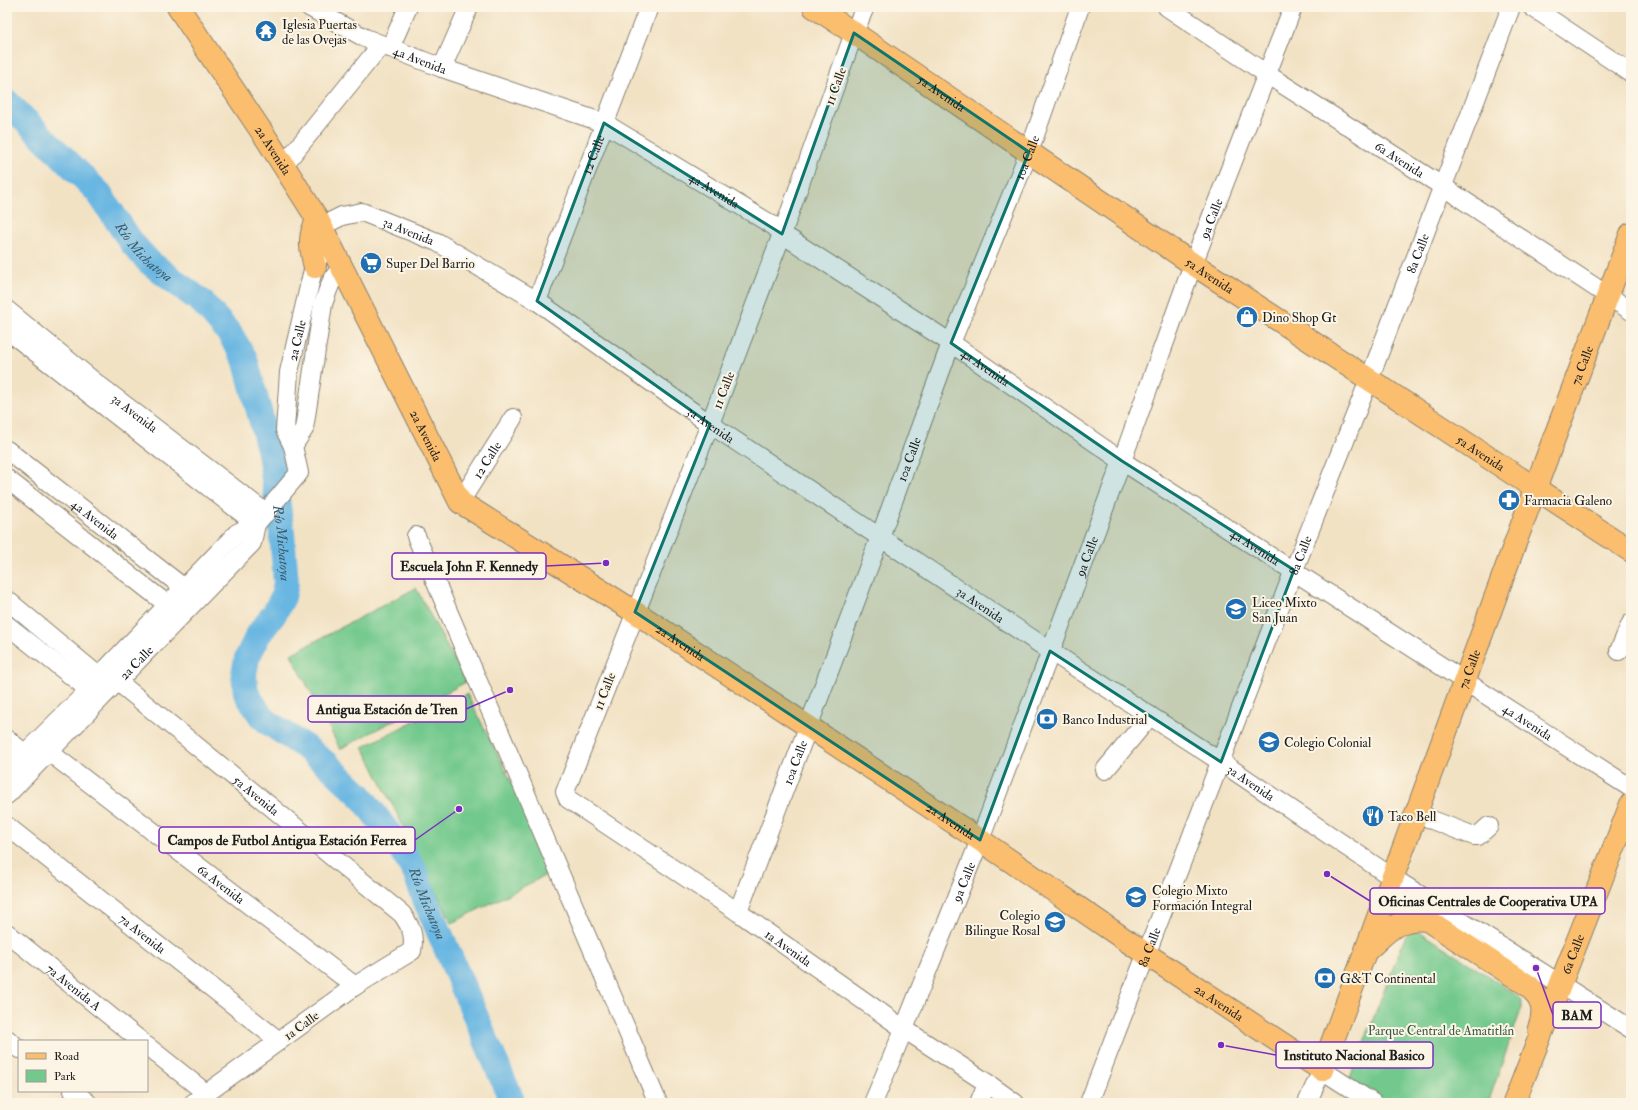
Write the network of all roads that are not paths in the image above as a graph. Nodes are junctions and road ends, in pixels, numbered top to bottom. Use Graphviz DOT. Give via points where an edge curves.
graph roads {
  1 [pos="178,7"];
  2 [pos="408,7"];
  3 [pos="469,7"];
  4 [pos="649,7"];
  5 [pos="814,7"];
  6 [pos="865,7"];
  7 [pos="1080,7"];
  8 [pos="1167,7"];
  9 [pos="1294,7"];
  10 [pos="1511,7"];
  11 [pos="1532,7"];
  12 [pos="314,8"];
  13 [pos="854,33"];
  14 [pos="386,46"];
  15 [pos="442,68"];
  16 [pos="1631,73"];
  17 [pos="1268,75"];
  18 [pos="604,123"];
  19 [pos="1029,152"];
  20 [pos="283,166"];
  21 [pos="1442,186"];
  22 [pos="323,228"];
  23 [pos="782,234"];
  24 [pos="1631,234"];
  25 [pos="1194,264"];
  26 [pos="315,267"];
  27 [pos="343,268"];
  28 [pos="1608,296"];
  29 [pos="537,301"];
  30 [pos="7,310"];
  31 [pos="1631,311"];
  32 [pos="300,324"];
  33 [pos="319,328"];
  34 [pos="7,330"];
  35 [pos="951,343"];
  36 [pos="1370,380"];
  37 [pos="91,388"];
  38 [pos="513,418"];
  39 [pos="710,424"];
  40 [pos="294,446"];
  41 [pos="7,450"];
  42 [pos="1122,461"];
  43 [pos="7,479"];
  44 [pos="1536,489"];
  45 [pos="460,502"];
  46 [pos="264,515"];
  47 [pos="416,536"];
  48 [pos="880,537"];
  49 [pos="1631,550"];
  50 [pos="1294,570"];
  51 [pos="184,588"];
  52 [pos="7,600"];
  53 [pos="168,605"];
  54 [pos="635,612"];
  55 [pos="1631,623"];
  56 [pos="7,626"];
  57 [pos="1050,651"];
  58 [pos="1619,651"];
  59 [pos="1465,680"];
  60 [pos="103,687"];
  61 [pos="1150,716"];
  62 [pos="807,727"];
  63 [pos="7,740"];
  64 [pos="49,752"];
  65 [pos="1220,762"];
  66 [pos="19,765"];
  67 [pos="1105,770"];
  68 [pos="1631,788"];
  69 [pos="565,792"];
  70 [pos="7,795"];
  71 [pos="1631,804"];
  72 [pos="1417,811"];
  73 [pos="7,826"];
  74 [pos="1489,826"];
  75 [pos="980,840"];
  76 [pos="1393,878"];
  77 [pos="738,912"];
  78 [pos="7,933"];
  79 [pos="412,950"];
  80 [pos="1366,951"];
  81 [pos="1146,954"];
  82 [pos="1562,984"];
  83 [pos="355,986"];
  84 [pos="904,1029"];
  85 [pos="1631,1029"];
  86 [pos="7,1039"];
  87 [pos="140,1040"];
  88 [pos="279,1041"];
  89 [pos="148,1047"];
  90 [pos="18,1048"];
  91 [pos="1535,1051"];
  92 [pos="1322,1070"];
  93 [pos="987,1083"];
  94 [pos="74,1092"];
  95 [pos="199,1098"];
  96 [pos="88,1103"];
  97 [pos="658,1103"];
  98 [pos="873,1103"];
  99 [pos="979,1103"];
  100 [pos="1015,1103"];
  101 [pos="1089,1103"];
  102 [pos="1307,1103"];
  103 [pos="1373,1103"];
  104 [pos="1514,1103"];
  1 -- 20 [label="main road, 2a Avenida"];
  2 -- 14 [label="street"];
  3 -- 15 [label="street"];
  4 -- 18 [label="street, 12 Calle"];
  5 -- 13 [label="main road, 5a Avenida"];
  6 -- 13 [label="street, 11 Calle"];
  7 -- 19 [label="street, 10a Calle"];
  8 -- 17 [label="street, 6a Avenida"];
  9 -- 17 [label="street, 9a Calle"];
  10 -- 21 [label="street, 8a Calle"];
  11 -- 16 [label="street"];
  12 -- 14 [label="street, 4a Avenida" via="365,38"];
  13 -- 19 [label="main road, 5a Avenida"];
  13 -- 23 [label="street, 11 Calle"];
  14 -- 15 [label="street, 4a Avenida"];
  14 -- 20 [label="street"];
  15 -- 18 [label="street, 4a Avenida"];
  17 -- 21 [label="street, 6a Avenida"];
  17 -- 25 [label="street, 9a Calle"];
  18 -- 23 [label="street, 4a Avenida" via="774,226"];
  18 -- 29 [label="street, 12 Calle"];
  19 -- 25 [label="main road, 5a Avenida"];
  19 -- 35 [label="street, 10a Calle"];
  20 -- 22 [label="main road, 2a Avenida"];
  21 -- 28 [label="street, 6a Avenida"];
  21 -- 36 [label="street, 8a Calle"];
  22 -- 26 [label="main road" via="313,227 310,247"];
  22 -- 27 [label="main road, 2a Avenida"];
  22 -- 29 [label="street, 3a Avenida" via="342,216 362,212 437,242"];
  23 -- 35 [label="street, 4a Avenida"];
  23 -- 39 [label="street, 11 Calle"];
  24 -- 28 [label="main road, 7a Calle"];
  25 -- 36 [label="main road, 5a Avenida"];
  25 -- 42 [label="street, 9a Calle"];
  26 -- 32 [label="street, 2a Calle"];
  27 -- 33 [label="street, 2a Calle" via="330,284"];
  27 -- 45 [label="main road, 2a Avenida"];
  28 -- 31 [label="street, 6a Avenida"];
  28 -- 44 [label="main road, 7a Calle"];
  29 -- 39 [label="street, 3a Avenida"];
  30 -- 37 [label="street, 3a Avenida"];
  32 -- 33 [label="street"];
  32 -- 40 [label="street, 2a Calle" via="289,372 285,430"];
  33 -- 40 [label="street, 2a Calle" via="304,430"];
  34 -- 37 [label="street, 3a Avenida"];
  35 -- 42 [label="street, 4a Avenida"];
  35 -- 48 [label="street, 10a Calle"];
  36 -- 44 [label="main road, 5a Avenida"];
  36 -- 50 [label="street, 8a Calle"];
  37 -- 46 [label="street, 3a Avenida"];
  38 -- 45 [label="street, 12 Calle"];
  39 -- 48 [label="street, 3a Avenida"];
  39 -- 54 [label="street, 11 Calle"];
  40 -- 46 [label="street, 2a Calle" via="299,473"];
  41 -- 51 [label="street, 4a Avenida"];
  42 -- 50 [label="street, 4a Avenida"];
  42 -- 57 [label="street, 9a Calle"];
  43 -- 53 [label="street, 4a Avenida"];
  44 -- 49 [label="main road, 5a Avenida"];
  44 -- 59 [label="main road, 7a Calle"];
  45 -- 54 [label="main road, 2a Avenida"];
  46 -- 51 [label="street, 2a Calle" via="237,533"];
  46 -- 60 [label="street, 2a Calle" via="252,543"];
  47 -- 97 [label="street"];
  48 -- 57 [label="street, 3a Avenida"];
  48 -- 62 [label="street, 10a Calle"];
  50 -- 59 [label="street, 4a Avenida"];
  50 -- 65 [label="street, 8a Calle"];
  51 -- 53 [label="street, 2a Calle"];
  52 -- 60 [label="street, 5a Avenida"];
  53 -- 60 [label="street, 2a Calle"];
  54 -- 62 [label="main road, 2a Avenida"];
  54 -- 69 [label="street, 11 Calle"];
  55 -- 58 [label="street"];
  56 -- 60 [label="street, 5a Avenida"];
  57 -- 61 [label="street, 3a Avenida"];
  57 -- 75 [label="street, 9a Calle"];
  59 -- 68 [label="street, 4a Avenida"];
  59 -- 72 [label="main road, 7a Calle"];
  60 -- 64 [label="street, 2a Calle"];
  60 -- 66 [label="street, 2a Calle"];
  60 -- 79 [label="street, 5a Avenida" via="402,914 414,940"];
  61 -- 65 [label="street, 3a Avenida"];
  61 -- 67 [label="street"];
  62 -- 75 [label="main road, 2a Avenida"];
  62 -- 77 [label="street, 10a Calle"];
  63 -- 66 [label="street"];
  64 -- 66 [label="street, 2a Calle"];
  64 -- 83 [label="street, 6a Avenida"];
  65 -- 76 [label="street, 3a Avenida"];
  65 -- 81 [label="street, 8a Calle"];
  66 -- 70 [label="street, 2a Calle"];
  69 -- 77 [label="street, 1a Avenida" via="568,799"];
  71 -- 82 [label="main road, 6a Calle"];
  72 -- 74 [label="street" via="1432,820 1474,836 1478,836"];
  72 -- 76 [label="main road, 7a Calle"];
  73 -- 88 [label="street, 7a Avenida"];
  75 -- 81 [label="main road, 2a Avenida"];
  75 -- 84 [label="street, 9a Calle"];
  76 -- 80 [label="main road, 7a Calle"];
  76 -- 82 [label="street, 3a Avenida"];
  77 -- 84 [label="street, 1a Avenida"];
  78 -- 87 [label="street, 7a Avenida A"];
  79 -- 83 [label="street, 1a Calle"];
  80 -- 91 [label="main road" via="1399,923 1427,920 1529,986 1536,994 1543,1010 1543,1019 1534,1040"];
  80 -- 92 [label="main road, 7a Calle"];
  81 -- 92 [label="main road, 2a Avenida"];
  81 -- 101 [label="street, 8a Calle"];
  82 -- 85 [label="street, 3a Avenida"];
  82 -- 91 [label="main road, 6a Calle"];
  83 -- 88 [label="street, 1a Calle"];
  84 -- 93 [label="street, 1a Avenida"];
  84 -- 98 [label="street, 9a Calle"];
  86 -- 90 [label="street"];
  88 -- 95 [label="street, 1a Calle"];
  89 -- 95 [label="street"];
  91 -- 104 [label="main road, 6a Calle"];
  92 -- 102 [label="street, 7a Calle"];
  92 -- 103 [label="street, 2a Avenida"];
  93 -- 99 [label="street"];
  93 -- 100 [label="street, 1a Avenida"];
  94 -- 96 [label="street"];
}
